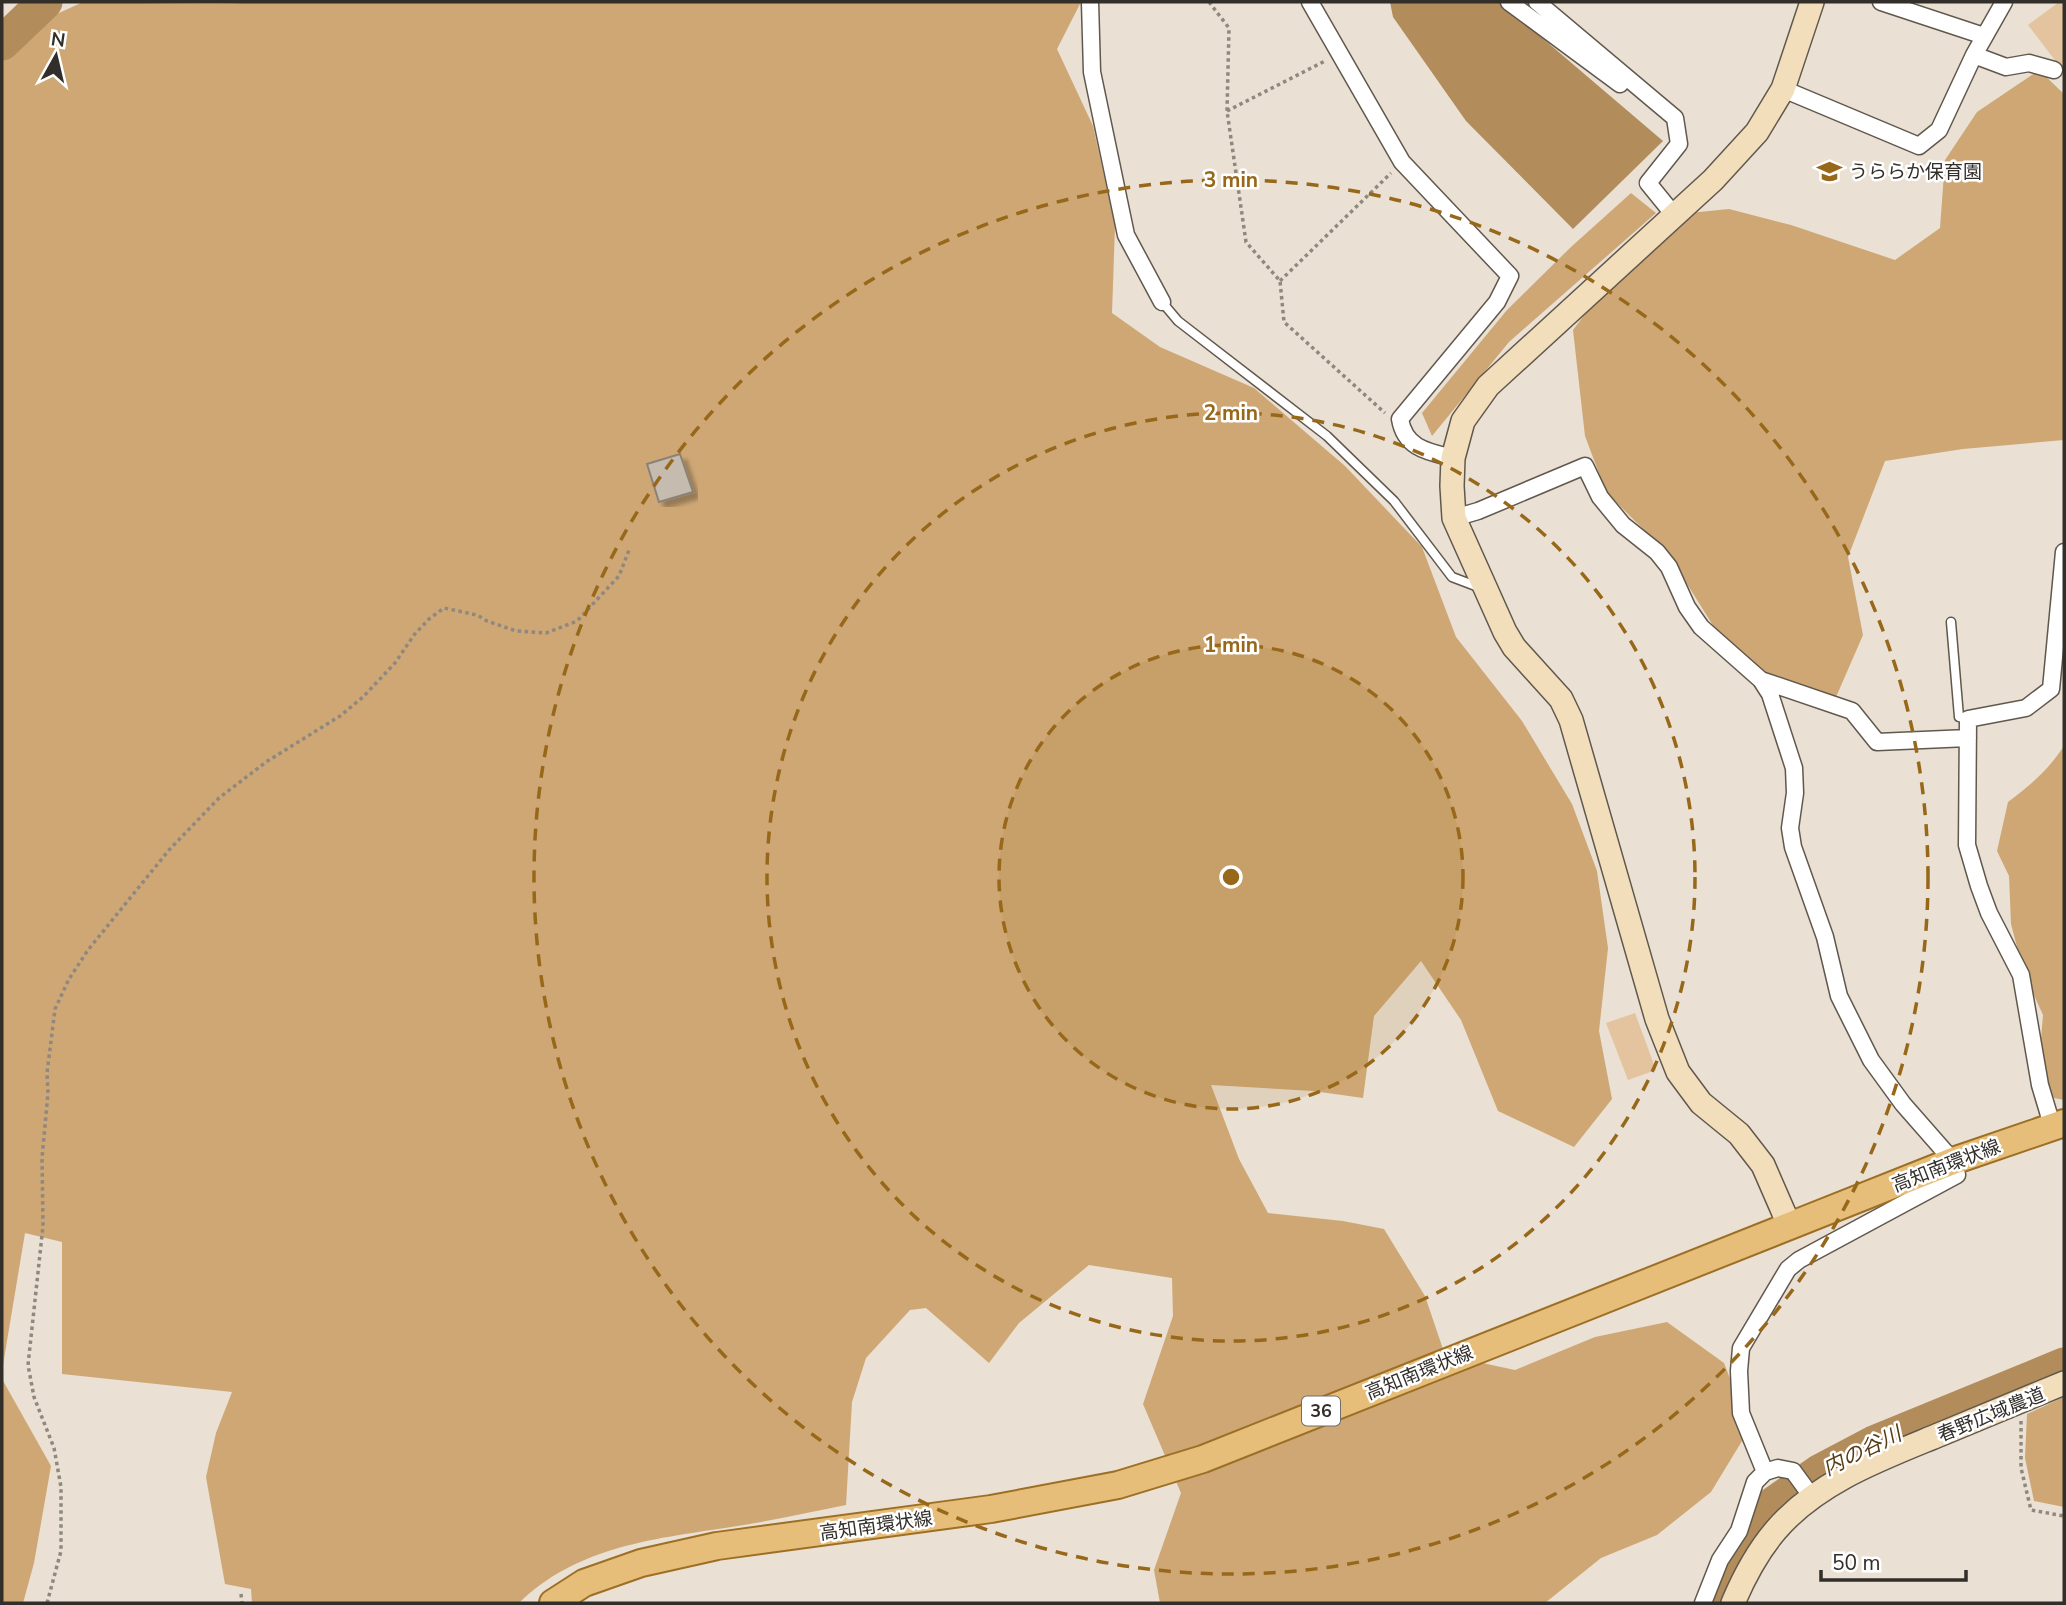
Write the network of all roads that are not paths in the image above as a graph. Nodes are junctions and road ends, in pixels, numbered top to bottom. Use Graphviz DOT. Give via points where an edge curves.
graph roads {
  1 [pos="1090,2"];
  2 [pos="1310,2"];
  3 [pos="1509,2"];
  4 [pos="1537,2"];
  5 [pos="1812,2"];
  6 [pos="1881,2"];
  7 [pos="2004,2"];
  8 [pos="1984,36"];
  9 [pos="1974,55"];
  10 [pos="2054,70"];
  11 [pos="1783,89"];
  12 [pos="1659,104"];
  13 [pos="1674,215"];
  14 [pos="1162,302"];
  15 [pos="1453,458"];
  16 [pos="1454,518"];
  17 [pos="2064,552"];
  18 [pos="1487,590"];
  19 [pos="1951,622"];
  20 [pos="1761,680"];
  21 [pos="1968,719"];
  22 [pos="1968,738"];
  23 [pos="2058,1124"];
  24 [pos="1953,1161"];
  25 [pos="1790,1227"];
  26 [pos="2064,1384"];
  27 [pos="1765,1472"];
  28 [pos="1810,1494"];
  29 [pos="553,1603"];
  30 [pos="1703,1603"];
  31 [pos="1733,1603"];
  1 -- 14 [label="street" via="1092,72 1126,234"];
  2 -- 15 [label="street" via="1402,162 1510,276 1497,302 1401,419 1402,432 1423,451"];
  3 -- 12 [label="street" via="1652,108"];
  4 -- 12 [label="street"];
  5 -- 11 [label="street"];
  6 -- 8 [label="street"];
  7 -- 8 [label="street"];
  8 -- 9 [label="street"];
  9 -- 10 [label="street" via="2006,66 2029,63"];
  9 -- 11 [label="street" via="1939,130 1919,146"];
  11 -- 13 [label="street" via="1757,132"];
  12 -- 13 [label="street" via="1675,118 1679,144 1647,183"];
  13 -- 15 [label="street" via="1488,386 1463,421"];
  14 -- 18 [label="lane" via="1178,321 1327,436 1394,501 1452,577"];
  15 -- 16 [label="street"];
  16 -- 18 [label="street"];
  16 -- 20 [label="street" via="1585,466 1600,497 1623,525 1669,567 1701,627"];
  17 -- 21 [label="street" via="2050,689 2026,708"];
  18 -- 25 [label="street" via="1514,648 1561,699 1571,720 1657,1019 1678,1072 1763,1165"];
  19 -- 21 [label="lane" via="1959,717"];
  20 -- 22 [label="street" via="1852,711 1877,742"];
  20 -- 24 [label="street" via="1770,694 1794,768 1793,846 1825,937 1839,996 1871,1060"];
  21 -- 22 [label="street"];
  22 -- 23 [label="street" via="1967,845 1989,913 2021,975 2040,1085"];
  23 -- 24 [label="main road, 高知南環状線 / 36"];
  24 -- 25 [label="main road, 高知南環状線 / 36"];
  24 -- 27 [label="street" via="1957,1175 1799,1260 1781,1280 1741,1348 1738,1371 1741,1413"];
  25 -- 29 [label="main road, 高知南環状線 / 36" via="1203,1459 1118,1485 991,1509 717,1546 641,1563 584,1583"];
  26 -- 28 [label="street, 春野広域農道"];
  27 -- 28 [label="street" via="1778,1468 1793,1471"];
  27 -- 30 [label="street" via="1755,1482 1739,1531 1720,1560"];
  28 -- 31 [label="street, 春野広域農道" via="1776,1529 1746,1571"];
}
